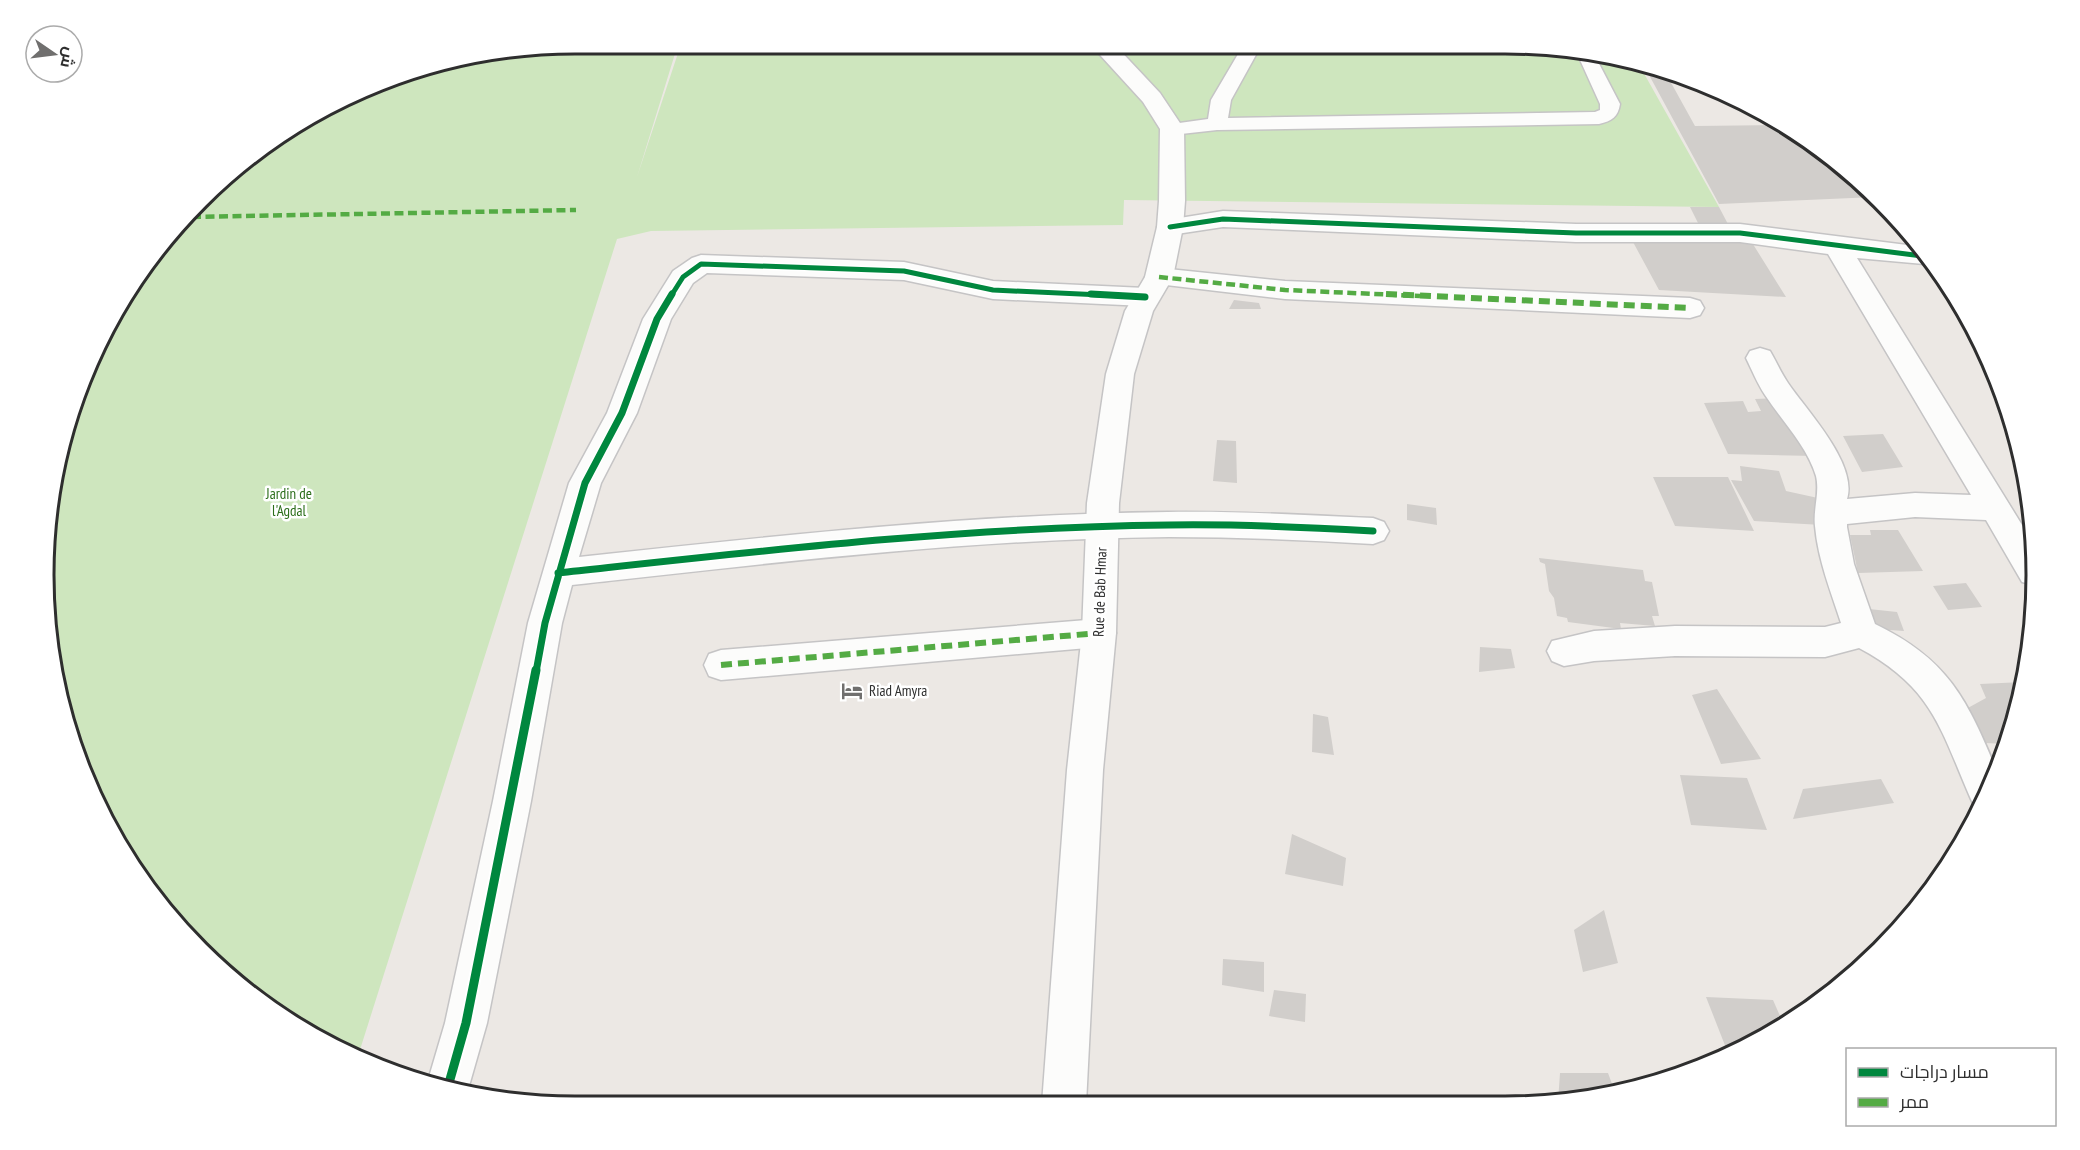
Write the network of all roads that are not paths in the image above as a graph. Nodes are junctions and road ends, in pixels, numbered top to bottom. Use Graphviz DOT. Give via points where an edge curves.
graph roads {
  1 [pos="1110,54"];
  2 [pos="1248,54"];
  3 [pos="1588,61"];
  4 [pos="1217,124"];
  5 [pos="1172,129"];
  6 [pos="1170,227"];
  7 [pos="1837,247"];
  8 [pos="1916,256"];
  9 [pos="1152,287"];
  10 [pos="1690,308"];
  11 [pos="1760,358"];
  12 [pos="1996,508"];
  13 [pos="1831,513"];
  14 [pos="1102,525"];
  15 [pos="1373,531"];
  16 [pos="2025,558"];
  17 [pos="558,573"];
  18 [pos="1099,633"];
  19 [pos="1861,633"];
  20 [pos="1564,651"];
  21 [pos="721,665"];
  22 [pos="1982,782"];
  23 [pos="450,1080"];
  24 [pos="1064,1096"];
  1 -- 5 [label="street" via="1152,98"];
  2 -- 4 [label="lane" via="1221,100"];
  3 -- 4 [label="lane" via="1610,104 1609,113 1599,118"];
  4 -- 5 [label="lane"];
  5 -- 6 [label="street, Rue de Bab Hmar"];
  6 -- 7 [label="street" via="1223,219 1576,233 1740,233"];
  6 -- 9 [label="street, Rue de Bab Hmar"];
  7 -- 8 [label="street"];
  7 -- 12 [label="street"];
  9 -- 10 [label="street"];
  9 -- 14 [label="street, Rue de Bab Hmar" via="1139,311 1120,374"];
  9 -- 17 [label="street" via="993,290 903,271 701,264 683,276 657,319 622,413 585,483"];
  11 -- 13 [label="street" via="1774,386 1821,451 1834,491"];
  12 -- 13 [label="street" via="1915,506"];
  12 -- 16 [label="street"];
  13 -- 19 [label="street" via="1838,564"];
  14 -- 15 [label="street" via="1299,525"];
  14 -- 17 [label="street" via="846,543"];
  14 -- 18 [label="street, Rue de Bab Hmar"];
  17 -- 23 [label="street" via="466,1023"];
  18 -- 21 [label="street"];
  18 -- 24 [label="street, Rue de Bab Hmar" via="1084,770"];
  19 -- 20 [label="street" via="1825,642 1675,641"];
  19 -- 22 [label="street" via="1892,648 1921,671 1948,708"];
}
